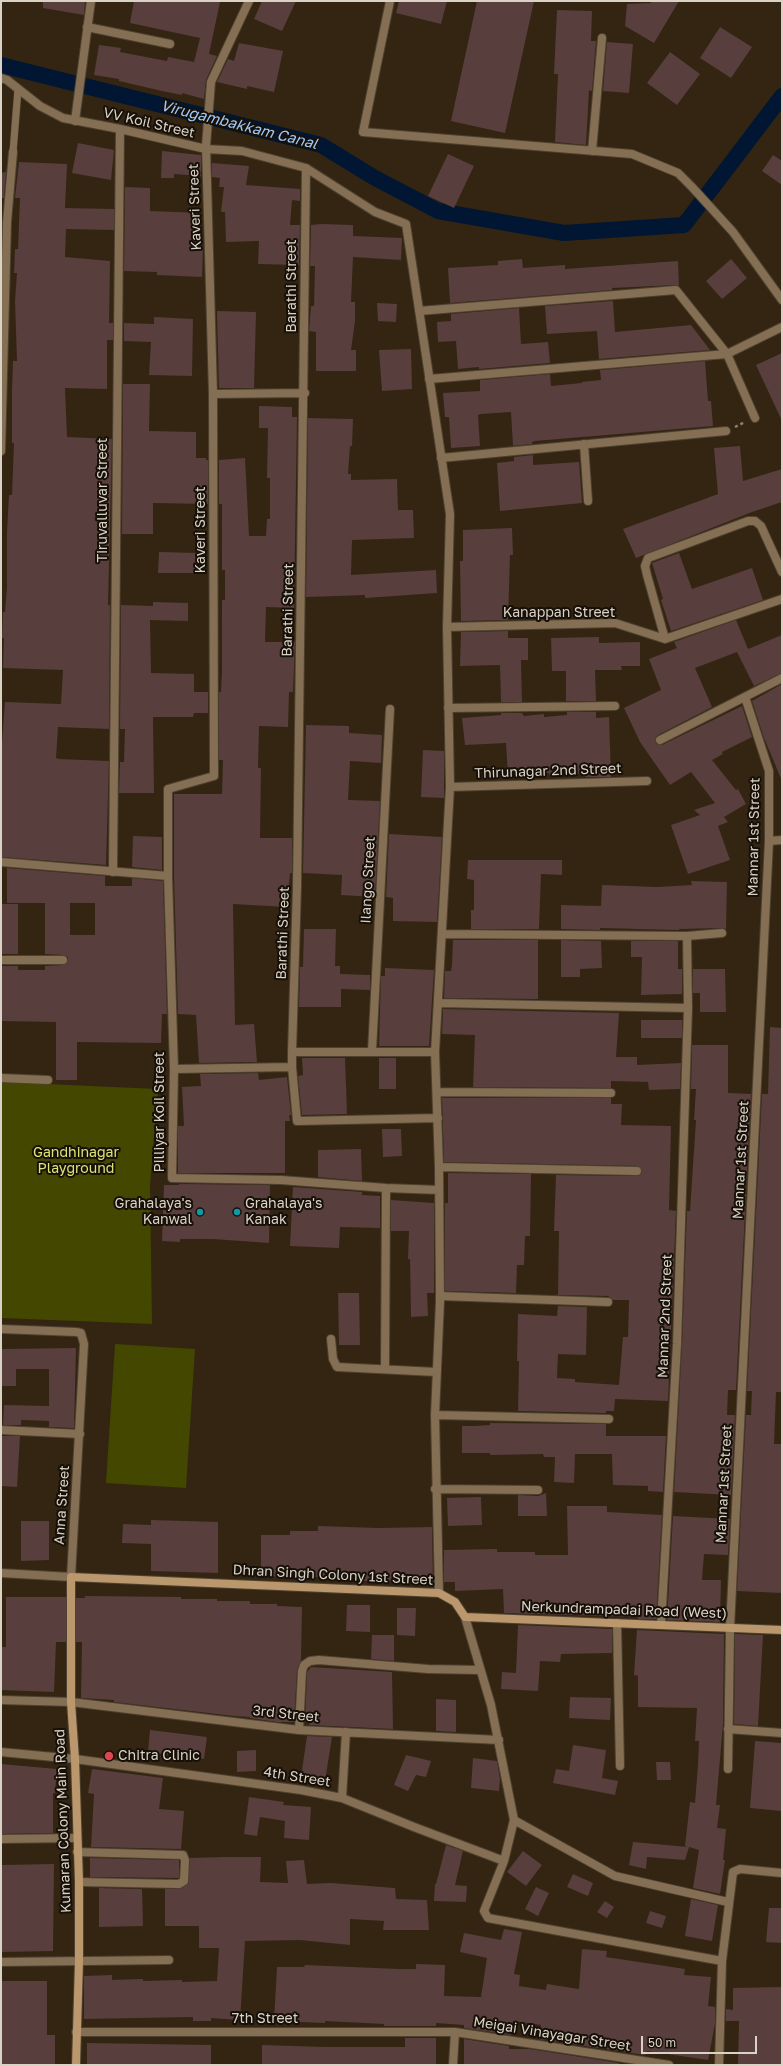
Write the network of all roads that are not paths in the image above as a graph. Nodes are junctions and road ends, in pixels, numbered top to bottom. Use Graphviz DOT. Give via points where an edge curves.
graph roads {
  1 [pos="91,1"];
  2 [pos="249,1"];
  3 [pos="390,1"];
  4 [pos="87,27"];
  5 [pos="602,38"];
  6 [pos="170,44"];
  7 [pos="1,78"];
  8 [pos="18,90"];
  9 [pos="75,118"];
  10 [pos="120,129"];
  11 [pos="206,148"];
  12 [pos="592,150"];
  13 [pos="12,152"];
  14 [pos="306,168"];
  15 [pos="782,300"];
  16 [pos="419,311"];
  17 [pos="782,327"];
  18 [pos="727,354"];
  19 [pos="429,379"];
  20 [pos="304,393"];
  21 [pos="213,394"];
  22 [pos="755,418"];
  23 [pos="726,431"];
  24 [pos="584,444"];
  25 [pos="1,451"];
  26 [pos="441,458"];
  27 [pos="588,501"];
  28 [pos="782,572"];
  29 [pos="782,600"];
  30 [pos="447,627"];
  31 [pos="666,639"];
  32 [pos="782,678"];
  33 [pos="745,698"];
  34 [pos="615,706"];
  35 [pos="448,708"];
  36 [pos="390,710"];
  37 [pos="660,740"];
  38 [pos="646,782"];
  39 [pos="450,787"];
  40 [pos="782,840"];
  41 [pos="769,841"];
  42 [pos="1,862"];
  43 [pos="113,872"];
  44 [pos="168,876"];
  45 [pos="722,933"];
  46 [pos="442,934"];
  47 [pos="687,936"];
  48 [pos="1,960"];
  49 [pos="63,960"];
  50 [pos="439,1003"];
  51 [pos="688,1008"];
  52 [pos="372,1051"];
  53 [pos="292,1052"];
  54 [pos="435,1052"];
  55 [pos="292,1067"];
  56 [pos="174,1069"];
  57 [pos="1,1078"];
  58 [pos="48,1080"];
  59 [pos="437,1092"];
  60 [pos="610,1094"];
  61 [pos="438,1118"];
  62 [pos="439,1167"];
  63 [pos="637,1171"];
  64 [pos="386,1188"];
  65 [pos="439,1190"];
  66 [pos="440,1296"];
  67 [pos="608,1302"];
  68 [pos="1,1328"];
  69 [pos="332,1339"];
  70 [pos="385,1368"];
  71 [pos="436,1372"];
  72 [pos="435,1415"];
  73 [pos="609,1419"];
  74 [pos="1,1430"];
  75 [pos="80,1434"];
  76 [pos="436,1489"];
  77 [pos="538,1490"];
  78 [pos="1,1573"];
  79 [pos="71,1577"];
  80 [pos="439,1593"];
  81 [pos="465,1617"];
  82 [pos="617,1623"];
  83 [pos="661,1625"];
  84 [pos="730,1628"];
  85 [pos="782,1630"];
  86 [pos="479,1670"];
  87 [pos="1,1700"];
  88 [pos="71,1702"];
  89 [pos="728,1729"];
  90 [pos="299,1730"];
  91 [pos="346,1732"];
  92 [pos="782,1733"];
  93 [pos="499,1740"];
  94 [pos="1,1752"];
  95 [pos="75,1759"];
  96 [pos="620,1766"];
  97 [pos="728,1769"];
  98 [pos="342,1798"];
  99 [pos="514,1820"];
  100 [pos="77,1838"];
  101 [pos="1,1839"];
  102 [pos="78,1852"];
  103 [pos="504,1860"];
  104 [pos="782,1873"];
  105 [pos="78,1882"];
  106 [pos="728,1902"];
  107 [pos="79,1960"];
  108 [pos="169,1960"];
  109 [pos="722,1961"];
  110 [pos="1,1962"];
  111 [pos="76,2032"];
  112 [pos="455,2032"];
  113 [pos="76,2065"];
  114 [pos="453,2065"];
  115 [pos="669,2065"];
  116 [pos="719,2065"];
  1 -- 4 [label="street"];
  2 -- 11 [label="street, Kaveri Street" via="211,82"];
  3 -- 12 [label="street" via="363,132"];
  4 -- 6 [label="street"];
  4 -- 9 [label="street"];
  5 -- 12 [label="street"];
  7 -- 8 [label="street, VV Koil Street"];
  8 -- 9 [label="street, VV Koil Street" via="63,118"];
  8 -- 13 [label="lane"];
  9 -- 10 [label="street, VV Koil Street"];
  10 -- 11 [label="street, VV Koil Street"];
  10 -- 43 [label="street, Tiruvalluvar Street"];
  11 -- 14 [label="street, VV Koil Street" via="242,151"];
  11 -- 21 [label="street, Kaveri Street"];
  12 -- 15 [label="street" via="632,154 678,173 732,232"];
  13 -- 25 [label="street" via="7,222"];
  14 -- 16 [label="street, VV Koil Street" via="375,212 406,224"];
  14 -- 20 [label="street, Barathi Street"];
  16 -- 18 [label="street" via="676,290"];
  16 -- 19 [label="street"];
  17 -- 18 [label="street"];
  18 -- 19 [label="street"];
  18 -- 22 [label="street"];
  19 -- 26 [label="street"];
  20 -- 21 [label="street"];
  20 -- 53 [label="street, Barathi Street"];
  21 -- 44 [label="street, Kaveri Street" via="214,776 168,789"];
  23 -- 24 [label="street"];
  24 -- 26 [label="street"];
  24 -- 27 [label="street"];
  26 -- 30 [label="street" via="450,514"];
  28 -- 31 [label="street" via="761,526 755,521 748,521 648,558 645,566 646,575"];
  29 -- 31 [label="street"];
  30 -- 31 [label="street, Kanappan Street" via="615,624"];
  30 -- 35 [label="street"];
  32 -- 33 [label="street"];
  33 -- 37 [label="street"];
  33 -- 41 [label="street, Mannar 1st Street" via="769,772"];
  34 -- 35 [label="street"];
  35 -- 39 [label="street"];
  36 -- 52 [label="street, Ilango Street"];
  38 -- 39 [label="street, Thirunagar 2nd Street"];
  39 -- 46 [label="street"];
  40 -- 41 [label="street"];
  41 -- 84 [label="street, Mannar 1st Street"];
  42 -- 43 [label="street"];
  43 -- 44 [label="street"];
  44 -- 56 [label="street, Pilliyar Koil Street"];
  45 -- 47 [label="street"];
  46 -- 47 [label="street"];
  46 -- 50 [label="street"];
  47 -- 51 [label="street, Mannar 2nd Street"];
  48 -- 49 [label="street"];
  50 -- 51 [label="street"];
  50 -- 54 [label="street"];
  51 -- 83 [label="street, Mannar 2nd Street" via="677,1344"];
  52 -- 53 [label="street"];
  52 -- 54 [label="street"];
  53 -- 55 [label="street, Barathi Street"];
  54 -- 59 [label="street"];
  55 -- 56 [label="street"];
  55 -- 61 [label="street, Barathi Street" via="297,1122"];
  56 -- 64 [label="street, Pilliyar Koil Street" via="172,1178 281,1180"];
  57 -- 58 [label="street"];
  59 -- 60 [label="street"];
  59 -- 61 [label="street"];
  61 -- 62 [label="street"];
  62 -- 63 [label="street"];
  62 -- 65 [label="street"];
  64 -- 65 [label="street, Pilliyar Koil Street"];
  64 -- 70 [label="street"];
  65 -- 66 [label="street"];
  66 -- 67 [label="street"];
  66 -- 71 [label="street"];
  68 -- 75 [label="street, Anna Street" via="81,1333 84,1344"];
  69 -- 70 [label="street" via="333,1359 337,1367"];
  70 -- 71 [label="street"];
  71 -- 72 [label="street"];
  72 -- 73 [label="street"];
  72 -- 76 [label="street"];
  74 -- 75 [label="street"];
  75 -- 79 [label="street, Anna Street"];
  76 -- 77 [label="street"];
  76 -- 80 [label="street"];
  78 -- 79 [label="street"];
  79 -- 80 [label="street, Dhran Singh Colony 1st Street"];
  79 -- 88 [label="street, Kumaran Colony Main Road"];
  80 -- 81 [label="street, Dhran Singh Colony 1st Street" via="456,1602"];
  81 -- 82 [label="street, Nerkundrampadai Road (West)"];
  81 -- 86 [label="street, Dhran Singh Colony 1st Street"];
  82 -- 83 [label="street, Nerkundrampadai Road (West)"];
  82 -- 96 [label="street"];
  83 -- 84 [label="street, Nerkundrampadai Road (West)"];
  84 -- 85 [label="street, Nerkundrampadai Road (West)"];
  84 -- 89 [label="street, Mannar 1st Street"];
  86 -- 90 [label="street" via="310,1661 304,1665 302,1671"];
  86 -- 93 [label="street, Dhran Singh Colony 1st Street"];
  87 -- 88 [label="street, 3rd Street"];
  88 -- 90 [label="street, 3rd Street"];
  88 -- 95 [label="street, Kumaran Colony Main Road"];
  89 -- 92 [label="street"];
  89 -- 97 [label="street, Mannar 1st Street"];
  90 -- 91 [label="street, 3rd Street"];
  91 -- 93 [label="street, 3rd Street"];
  91 -- 98 [label="street"];
  93 -- 99 [label="street, Dhran Singh Colony 1st Street"];
  94 -- 95 [label="street, 4th Street"];
  95 -- 98 [label="street, 4th Street"];
  95 -- 100 [label="street, Kumaran Colony Main Road"];
  98 -- 103 [label="street, 4th Street" via="414,1828"];
  99 -- 103 [label="street, Dhran Singh Colony 1st Street"];
  99 -- 106 [label="street" via="615,1876"];
  100 -- 101 [label="street"];
  100 -- 102 [label="street, Kumaran Colony Main Road"];
  102 -- 105 [label="street, Kumaran Colony Main Road"];
  102 -- 105 [label="street" via="183,1855 185,1860 184,1881 179,1884"];
  103 -- 109 [label="street, Dhran Singh Colony 1st Street" via="484,1911 488,1918"];
  104 -- 106 [label="street" via="740,1869 733,1872"];
  105 -- 107 [label="street, Kumaran Colony Main Road"];
  106 -- 109 [label="street"];
  107 -- 108 [label="street"];
  107 -- 110 [label="street"];
  107 -- 111 [label="street, Kumaran Colony Main Road"];
  109 -- 116 [label="street"];
  111 -- 112 [label="street, 7th Street"];
  111 -- 113 [label="street, Kumaran Colony Main Road"];
  112 -- 114 [label="street"];
  112 -- 115 [label="street, Meigai Vinayagar Street"];
}
